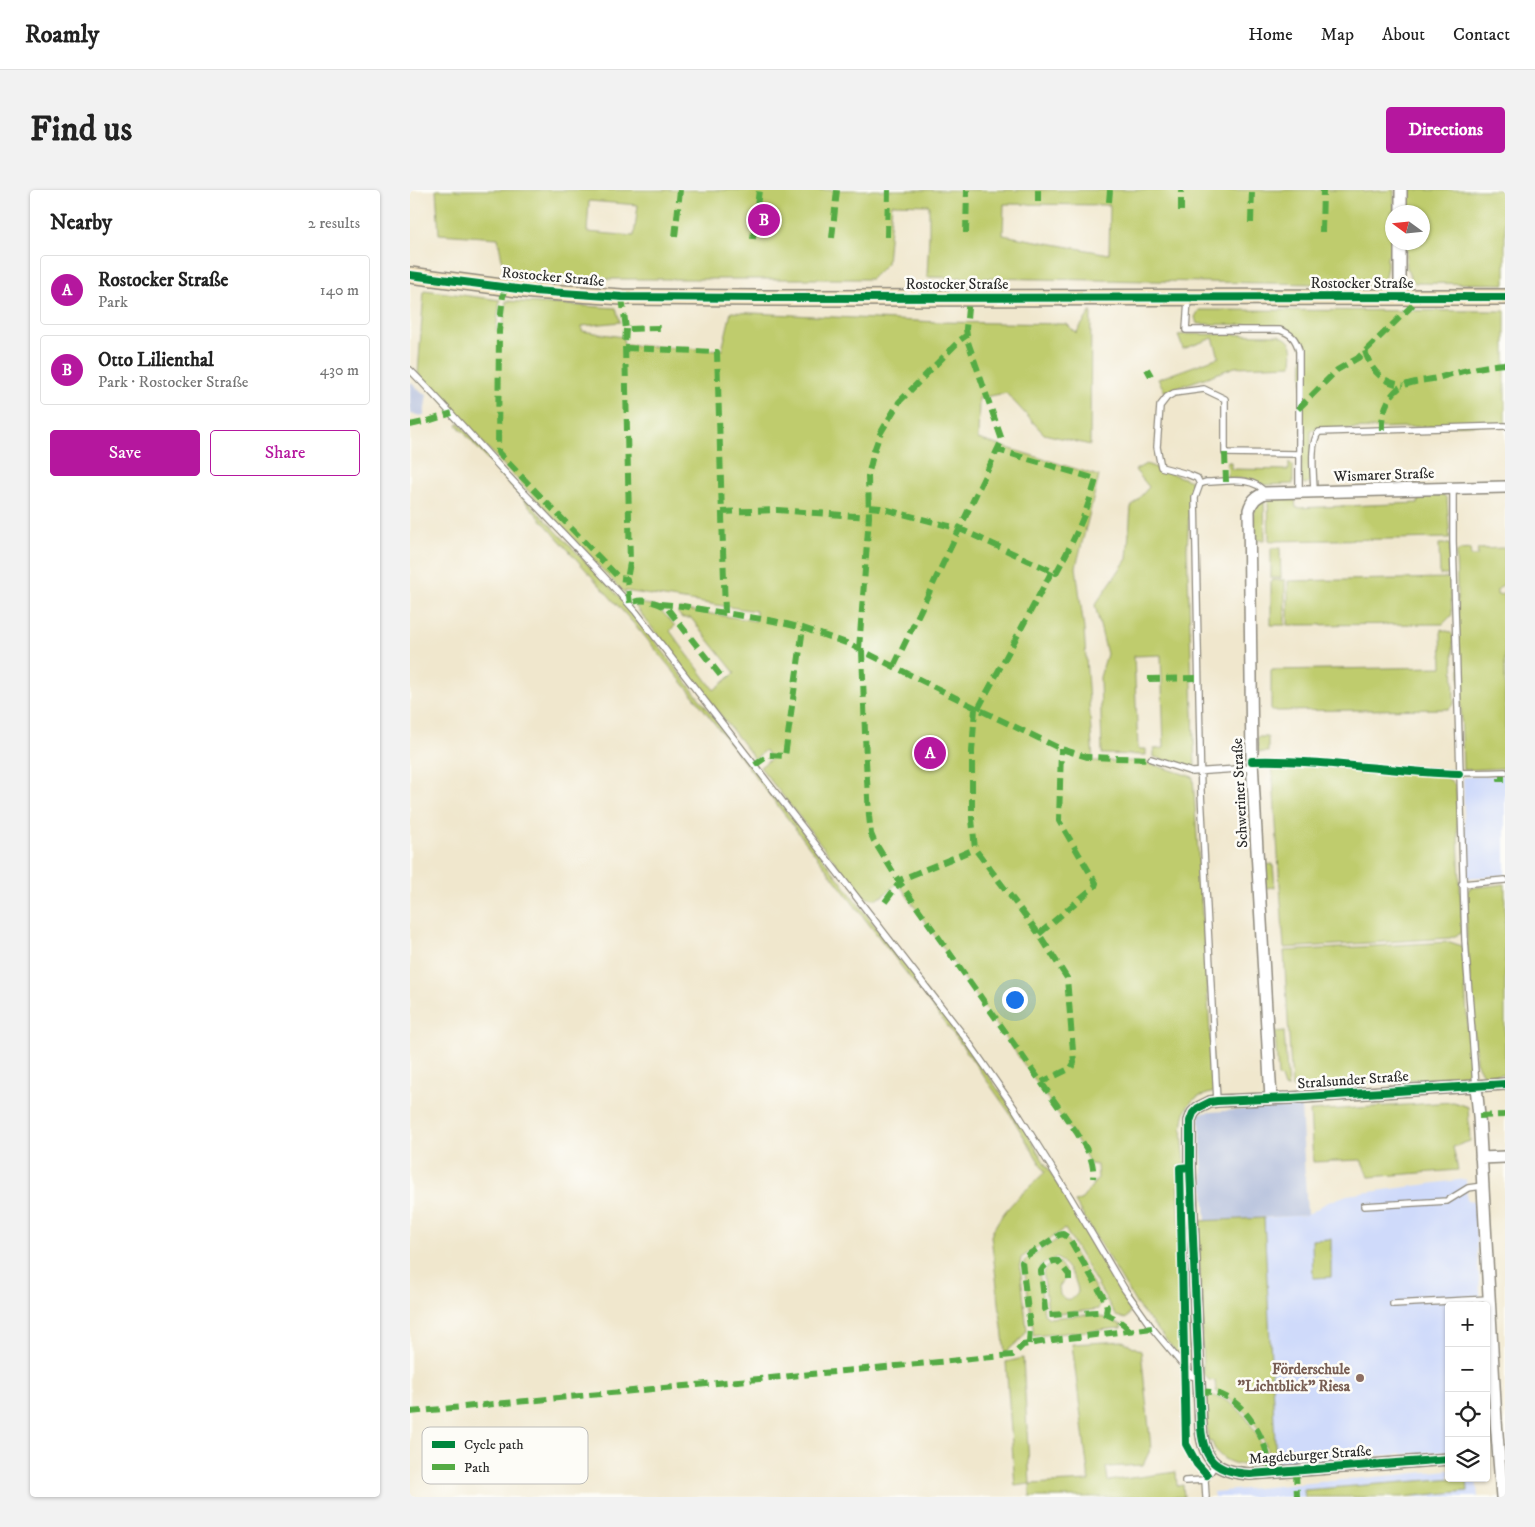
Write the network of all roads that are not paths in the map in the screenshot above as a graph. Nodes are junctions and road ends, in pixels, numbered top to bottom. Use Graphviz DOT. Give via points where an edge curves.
graph roads {
  1 [pos="1401,190"];
  2 [pos="1401,205"];
  3 [pos="1400,250"];
  4 [pos="410,275"];
  5 [pos="1400,296"];
  6 [pos="1505,297"];
  7 [pos="1188,298"];
  8 [pos="410,370"];
  9 [pos="1505,426"];
  10 [pos="1298,454"];
  11 [pos="1200,484"];
  12 [pos="1505,487"];
  13 [pos="1453,488"];
  14 [pos="1314,492"];
  15 [pos="1265,493"];
  16 [pos="1299,493"];
  17 [pos="1151,759"];
  18 [pos="1253,764"];
  19 [pos="1201,772"];
  20 [pos="1505,772"];
  21 [pos="1459,774"];
  22 [pos="1505,880"];
  23 [pos="1462,884"];
  24 [pos="1505,1084"];
  25 [pos="1476,1086"];
  26 [pos="1271,1099"];
  27 [pos="1217,1101"];
  28 [pos="1505,1157"];
  29 [pos="1481,1158"];
  30 [pos="1482,1186"];
  31 [pos="1364,1206"];
  32 [pos="1489,1300"];
  33 [pos="1393,1304"];
  34 [pos="1199,1377"];
  35 [pos="1500,1421"];
  36 [pos="1499,1456"];
  37 [pos="1490,1457"];
  38 [pos="1445,1459"];
  39 [pos="1215,1464"];
  40 [pos="1204,1480"];
  41 [pos="1185,1481"];
  42 [pos="1206,1497"];
  43 [pos="1502,1497"];
  1 -- 2 [label="street"];
  3 -- 5 [label="street"];
  4 -- 7 [label="street, Rostocker Straße" via="533,290 622,296"];
  5 -- 6 [label="street, Rostocker Straße"];
  5 -- 7 [label="street, Rostocker Straße"];
  7 -- 10 [label="lane" via="1186,330 1280,330 1290,333 1296,340 1299,351"];
  8 -- 34 [label="lane" via="636,612 967,1040 1020,1117 1134,1304 1192,1376"];
  9 -- 14 [label="lane" via="1319,432 1315,436 1313,450"];
  10 -- 11 [label="lane" via="1225,453 1225,399 1204,389 1174,393 1166,397 1160,406 1157,447 1161,467 1198,478"];
  10 -- 16 [label="lane"];
  11 -- 15 [label="lane" via="1245,482 1259,485"];
  11 -- 19 [label="lane" via="1195,498"];
  12 -- 13 [label="street, Wismarer Straße"];
  13 -- 14 [label="street, Wismarer Straße"];
  13 -- 21 [label="lane"];
  14 -- 16 [label="street, Wismarer Straße"];
  15 -- 16 [label="street, Wismarer Straße"];
  15 -- 18 [label="street, Schweriner Straße" via="1256,497 1249,510"];
  17 -- 19 [label="lane"];
  18 -- 19 [label="lane"];
  18 -- 21 [label="lane" via="1274,760"];
  18 -- 26 [label="street, Schweriner Straße"];
  19 -- 27 [label="lane"];
  20 -- 21 [label="lane"];
  21 -- 23 [label="lane"];
  22 -- 23 [label="lane"];
  23 -- 25 [label="lane"];
  24 -- 25 [label="street, Stralsunder Straße"];
  25 -- 26 [label="street, Stralsunder Straße"];
  25 -- 29 [label="street"];
  26 -- 27 [label="street, Stralsunder Straße"];
  27 -- 34 [label="street, Stralsunder Straße" via="1203,1105 1193,1113 1190,1121"];
  28 -- 29 [label="street"];
  29 -- 30 [label="street"];
  30 -- 31 [label="lane" via="1468,1188 1447,1201"];
  30 -- 32 [label="street"];
  32 -- 33 [label="lane"];
  32 -- 35 [label="street"];
  34 -- 39 [label="street" via="1202,1438 1208,1456"];
  35 -- 36 [label="street"];
  36 -- 37 [label="street"];
  36 -- 43 [label="street"];
  38 -- 39 [label="street, Magdeburger Straße" via="1250,1474 1236,1473"];
  39 -- 40 [label="lane"];
  40 -- 41 [label="lane"];
  40 -- 42 [label="lane"];
}
